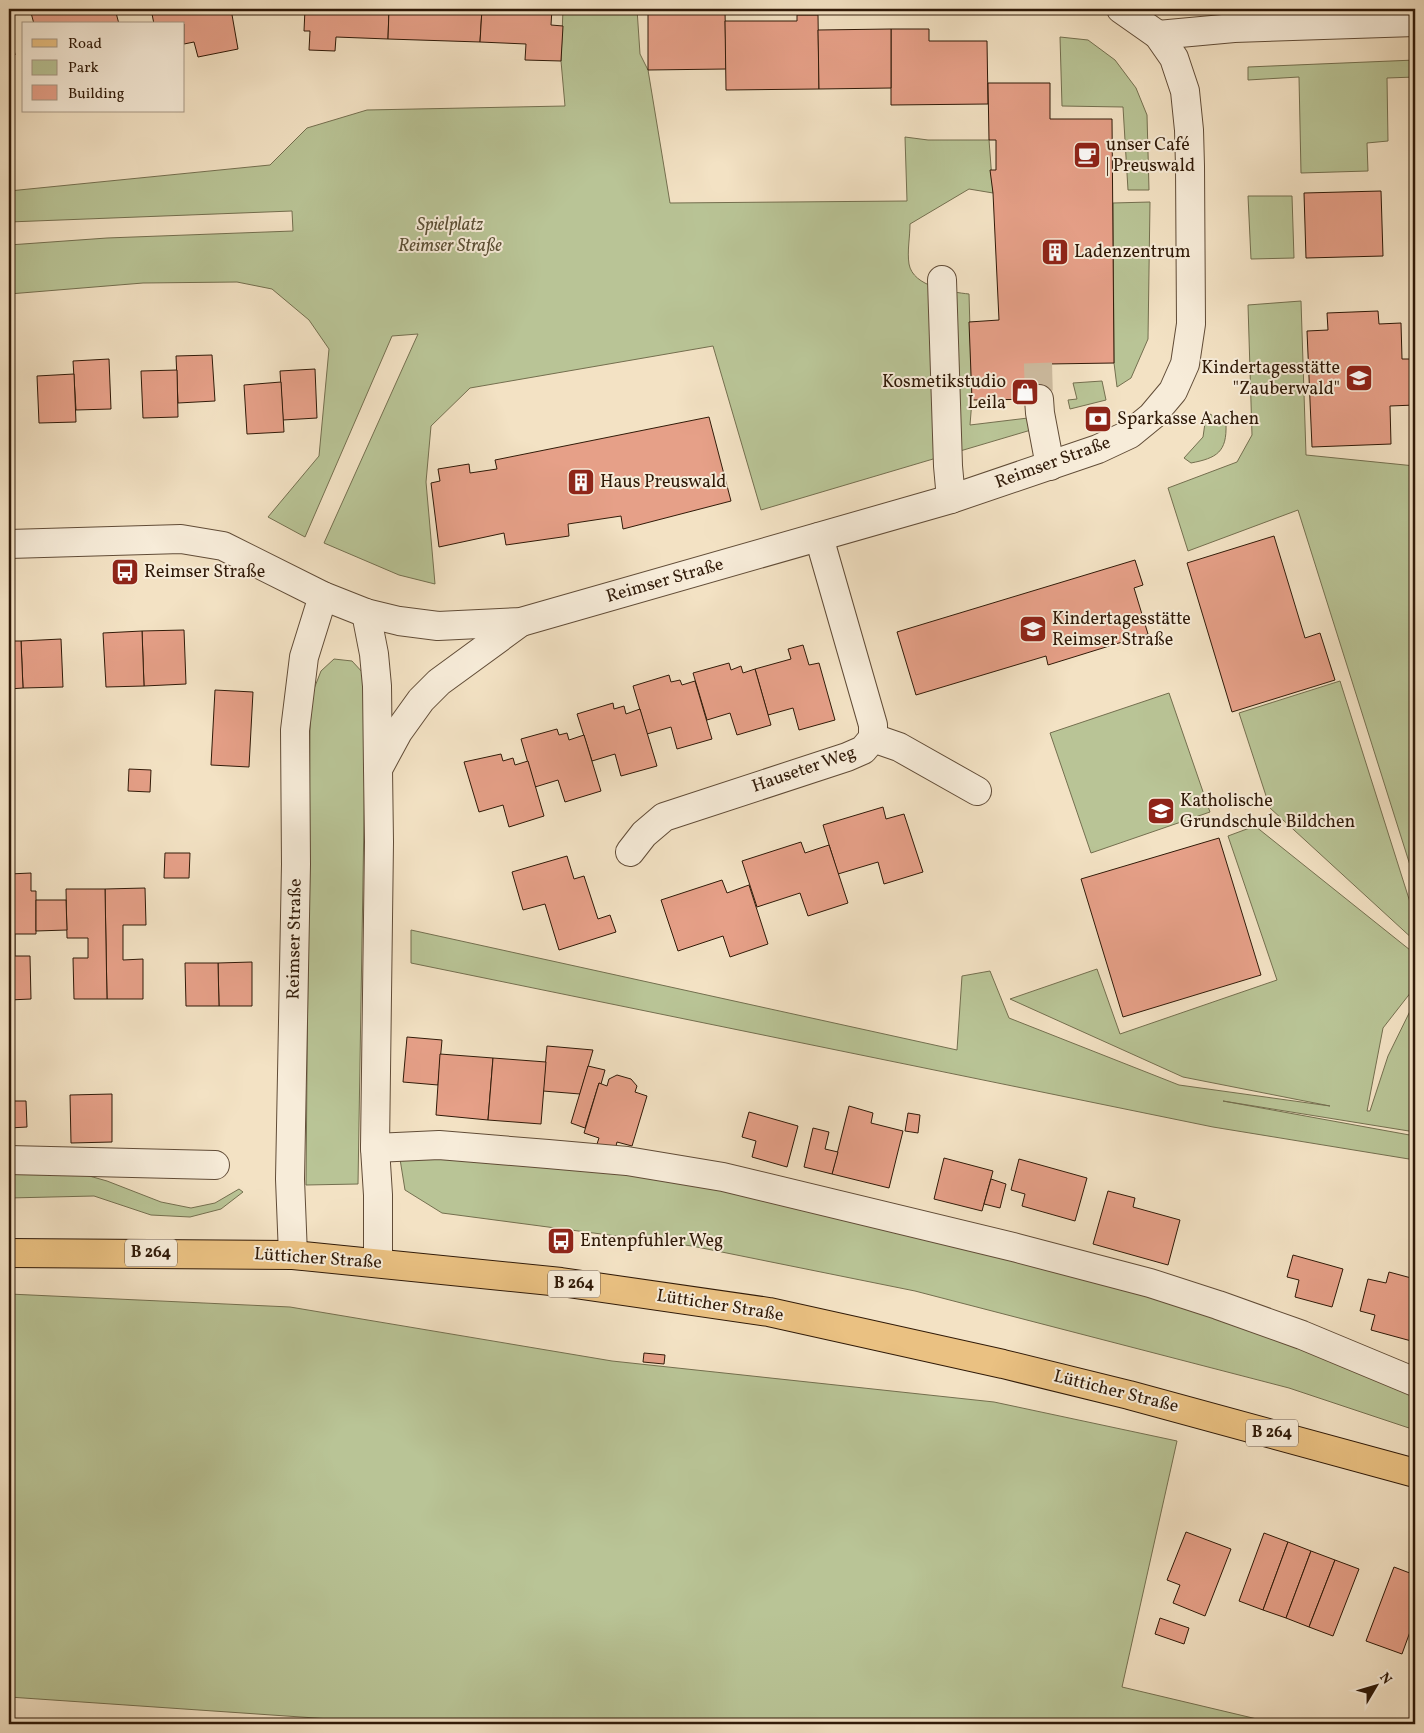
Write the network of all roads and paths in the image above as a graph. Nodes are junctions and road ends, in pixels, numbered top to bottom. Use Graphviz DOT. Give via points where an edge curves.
graph roads {
  1 [pos="1121,9"];
  2 [pos="1415,22"];
  3 [pos="1158,35"];
  4 [pos="942,280"];
  5 [pos="1039,399"];
  6 [pos="1050,466"];
  7 [pos="951,499"];
  8 [pos="819,537"];
  9 [pos="9,544"];
  10 [pos="322,596"];
  11 [pos="366,613"];
  12 [pos="521,622"];
  13 [pos="873,738"];
  14 [pos="378,769"];
  15 [pos="977,791"];
  16 [pos="630,852"];
  17 [pos="375,1148"];
  18 [pos="9,1160"];
  19 [pos="215,1165"];
  20 [pos="9,1252"];
  21 [pos="293,1255"];
  22 [pos="378,1263"];
  23 [pos="1415,1382"];
  24 [pos="1415,1472"];
  1 -- 3 [label="street, Reimser Straße"];
  2 -- 3 [label="street" via="1234,28"];
  3 -- 6 [label="street, Reimser Straße" via="1174,58 1185,91 1189,130 1192,324 1185,364 1173,391 1152,416 1130,434"];
  4 -- 7 [label="street"];
  5 -- 6 [label="street"];
  6 -- 7 [label="street, Reimser Straße"];
  7 -- 8 [label="street, Reimser Straße"];
  8 -- 12 [label="street, Reimser Straße"];
  8 -- 13 [label="street, Hauseter Weg" via="873,726"];
  9 -- 10 [label="street, Reimser Straße" via="182,540 215,544"];
  10 -- 11 [label="street, Reimser Straße"];
  10 -- 21 [label="street, Reimser Straße" via="304,657 295,730 290,1179"];
  11 -- 12 [label="street, Reimser Straße" via="438,626"];
  11 -- 14 [label="street, Reimser Straße" via="375,662"];
  12 -- 14 [label="street, Reimser Straße" via="439,682 421,700 398,732"];
  13 -- 15 [label="street" via="899,747"];
  13 -- 16 [label="street, Hauseter Weg" via="863,750 847,757 664,818 644,834"];
  14 -- 17 [label="street, Reimser Straße"];
  17 -- 22 [label="street, Reimser Straße"];
  17 -- 23 [label="street" via="439,1146 548,1154 626,1161 723,1177 1150,1283 1302,1336"];
  18 -- 19 [label="street"];
  20 -- 21 [label="main road, Lütticher Straße / B 264"];
  21 -- 22 [label="main road, Lütticher Straße / B 264"];
  22 -- 24 [label="main road, Lütticher Straße / B 264" via="570,1283 769,1312 1004,1364"];
}
